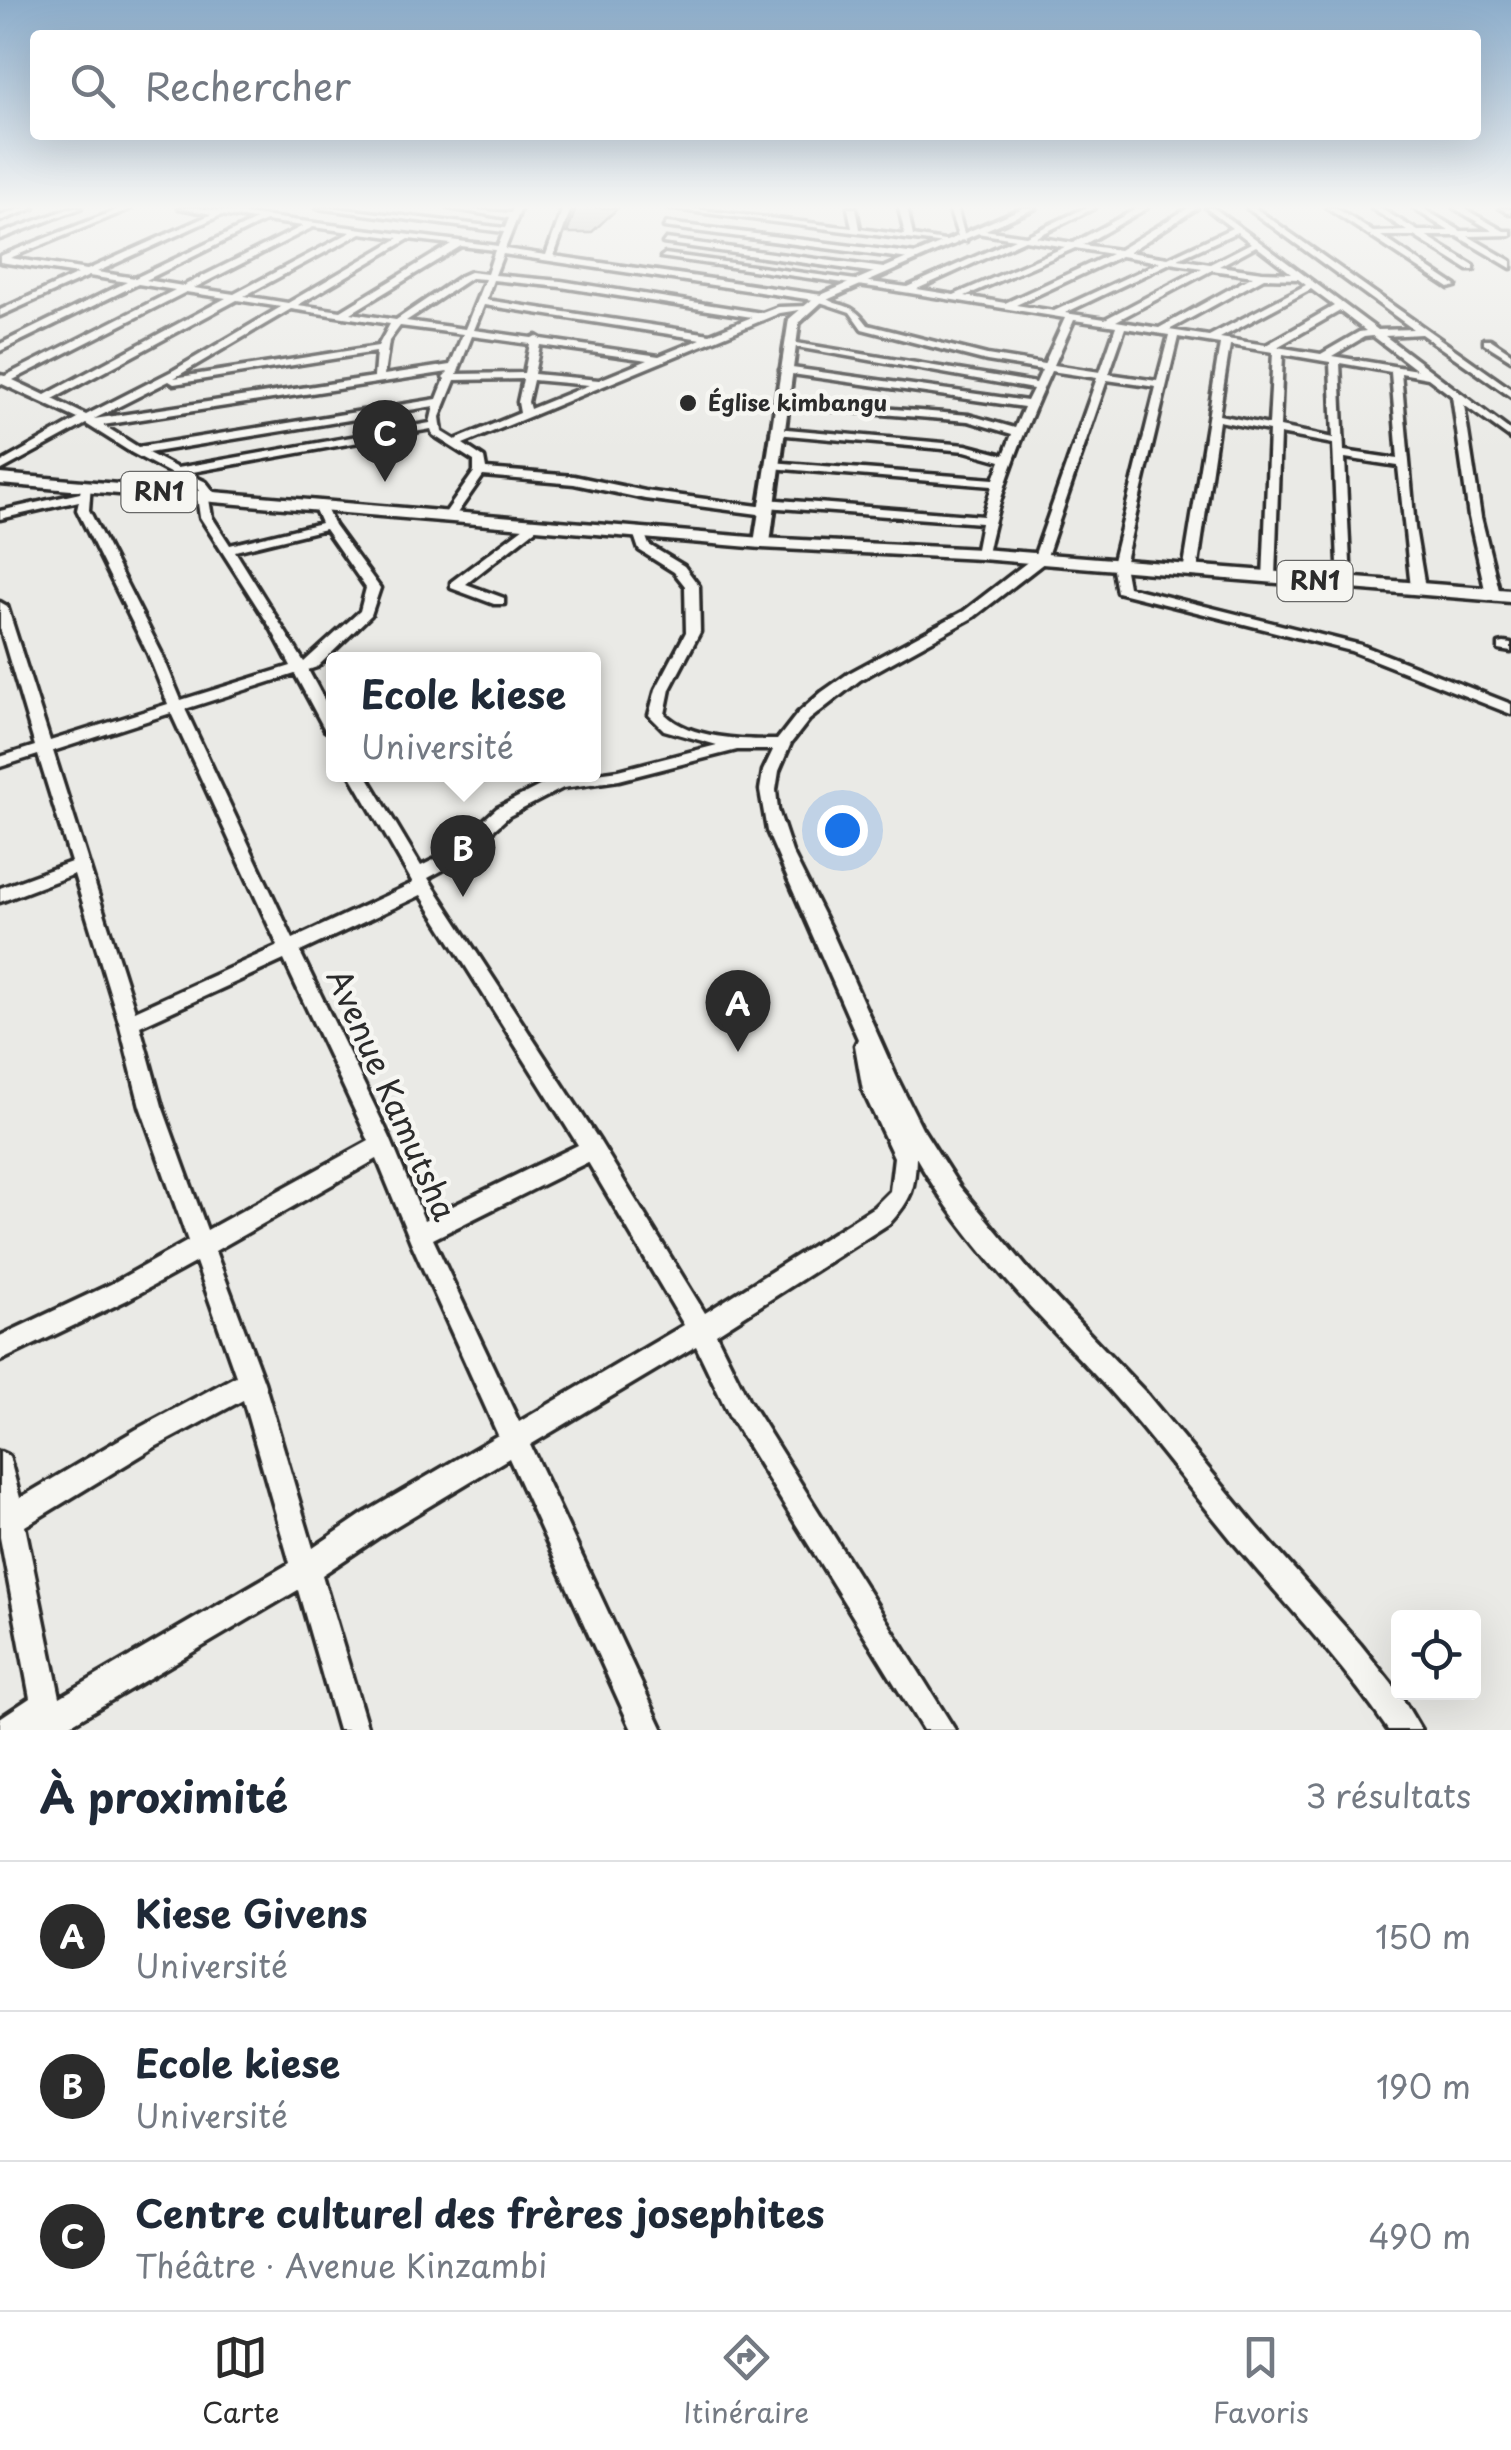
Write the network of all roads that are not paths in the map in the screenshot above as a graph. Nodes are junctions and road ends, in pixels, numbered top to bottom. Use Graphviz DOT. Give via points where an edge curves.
graph roads {
  1 [pos="52,289"];
  2 [pos="123,289"];
  3 [pos="188,289"];
  4 [pos="254,289"];
  5 [pos="319,289"];
  6 [pos="385,289"];
  7 [pos="446,289"];
  8 [pos="486,289"];
  9 [pos="581,289"];
  10 [pos="742,289"];
  11 [pos="842,289"];
  12 [pos="898,289"];
  13 [pos="909,289"];
  14 [pos="975,289"];
  15 [pos="1043,289"];
  16 [pos="1107,289"];
  17 [pos="1177,289"];
  18 [pos="1238,289"];
  19 [pos="1305,289"];
  20 [pos="1317,289"];
  21 [pos="1365,289"];
  22 [pos="906,290"];
  23 [pos="239,297"];
  24 [pos="954,298"];
  25 [pos="482,302"];
  26 [pos="816,302"];
  27 [pos="292,305"];
  28 [pos="1340,306"];
  29 [pos="1004,307"];
  30 [pos="0,313"];
  31 [pos="343,314"];
  32 [pos="1054,314"];
  33 [pos="762,316"];
  34 [pos="1070,317"];
  35 [pos="402,322"];
  36 [pos="1114,324"];
  37 [pos="468,330"];
  38 [pos="1423,330"];
  39 [pos="1158,332"];
  40 [pos="1373,332"];
  41 [pos="1174,334"];
  42 [pos="710,337"];
  43 [pos="536,339"];
  44 [pos="1209,340"];
  45 [pos="1487,341"];
  46 [pos="1226,344"];
  47 [pos="790,345"];
  48 [pos="0,348"];
  49 [pos="381,348"];
  50 [pos="1271,351"];
  51 [pos="1511,357"];
  52 [pos="662,359"];
  53 [pos="1320,359"];
  54 [pos="1335,362"];
  55 [pos="786,370"];
  56 [pos="1048,370"];
  57 [pos="1396,371"];
  58 [pos="450,373"];
  59 [pos="1430,375"];
  60 [pos="379,376"];
  61 [pos="527,376"];
  62 [pos="1101,378"];
  63 [pos="601,382"];
  64 [pos="4,383"];
  65 [pos="150,385"];
  66 [pos="1161,385"];
  67 [pos="1041,387"];
  68 [pos="1511,394"];
  69 [pos="1457,396"];
  70 [pos="44,400"];
  71 [pos="439,402"];
  72 [pos="781,403"];
  73 [pos="1032,405"];
  74 [pos="526,414"];
  75 [pos="1213,417"];
  76 [pos="90,422"];
  77 [pos="435,425"];
  78 [pos="1276,430"];
  79 [pos="776,431"];
  80 [pos="1019,433"];
  81 [pos="1511,436"];
  82 [pos="454,444"];
  83 [pos="1339,448"];
  84 [pos="136,450"];
  85 [pos="1006,459"];
  86 [pos="771,464"];
  87 [pos="1405,464"];
  88 [pos="0,468"];
  89 [pos="178,471"];
  90 [pos="480,472"];
  91 [pos="0,480"];
  92 [pos="998,483"];
  93 [pos="85,491"];
  94 [pos="207,496"];
  95 [pos="319,505"];
  96 [pos="766,507"];
  97 [pos="0,515"];
  98 [pos="449,516"];
  99 [pos="986,520"];
  100 [pos="536,524"];
  101 [pos="328,526"];
  102 [pos="639,532"];
  103 [pos="762,542"];
  104 [pos="229,549"];
  105 [pos="981,554"];
  106 [pos="1040,559"];
  107 [pos="1118,565"];
  108 [pos="1190,572"];
  109 [pos="1268,577"];
  110 [pos="1344,584"];
  111 [pos="1418,588"];
  112 [pos="1502,595"];
  113 [pos="499,601"];
  114 [pos="0,606"];
  115 [pos="5,638"];
  116 [pos="302,669"];
  117 [pos="177,708"];
  118 [pos="1511,710"];
  119 [pos="326,716"];
  120 [pos="737,745"];
  121 [pos="782,745"];
  122 [pos="45,749"];
  123 [pos="0,762"];
  124 [pos="601,777"];
  125 [pos="363,782"];
  126 [pos="566,782"];
  127 [pos="80,866"];
  128 [pos="422,880"];
  129 [pos="0,895"];
  130 [pos="288,946"];
  131 [pos="130,1022"];
  132 [pos="864,1031"];
  133 [pos="382,1145"];
  134 [pos="592,1149"];
  135 [pos="419,1234"];
  136 [pos="203,1246"];
  137 [pos="700,1328"];
  138 [pos="0,1349"];
  139 [pos="251,1382"];
  140 [pos="514,1437"];
  141 [pos="0,1465"];
  142 [pos="6,1531"];
  143 [pos="306,1569"];
  144 [pos="49,1718"];
  145 [pos="10,1730"];
  146 [pos="354,1730"];
  147 [pos="648,1730"];
  148 [pos="940,1730"];
  149 [pos="1406,1730"];
  1 -- 30 [label="street"];
  2 -- 48 [label="street"];
  3 -- 23 [label="street"];
  3 -- 64 [label="street"];
  4 -- 23 [label="street"];
  5 -- 27 [label="street"];
  6 -- 31 [label="street"];
  7 -- 35 [label="street"];
  8 -- 25 [label="street"];
  9 -- 33 [label="street"];
  10 -- 26 [label="street"];
  11 -- 26 [label="main road"];
  12 -- 22 [label="street"];
  13 -- 22 [label="street"];
  14 -- 24 [label="street"];
  15 -- 29 [label="street"];
  16 -- 32 [label="street"];
  17 -- 36 [label="street"];
  18 -- 39 [label="street"];
  19 -- 44 [label="street"];
  20 -- 28 [label="street"];
  21 -- 38 [label="street"];
  22 -- 24 [label="street"];
  23 -- 27 [label="street"];
  23 -- 70 [label="street"];
  24 -- 29 [label="street"];
  25 -- 37 [label="street"];
  25 -- 42 [label="street"];
  26 -- 33 [label="street"];
  26 -- 47 [label="main road" via="793,322"];
  26 -- 56 [label="street" via="853,310 865,327"];
  27 -- 31 [label="street"];
  27 -- 65 [label="street"];
  28 -- 40 [label="street"];
  28 -- 50 [label="street"];
  29 -- 32 [label="street"];
  31 -- 35 [label="street"];
  32 -- 34 [label="street"];
  33 -- 42 [label="street"];
  34 -- 36 [label="street"];
  34 -- 56 [label="street"];
  35 -- 37 [label="street"];
  35 -- 49 [label="street"];
  36 -- 39 [label="street"];
  36 -- 62 [label="street"];
  37 -- 43 [label="street"];
  37 -- 58 [label="street"];
  38 -- 40 [label="street"];
  38 -- 68 [label="street"];
  39 -- 41 [label="street"];
  40 -- 53 [label="street"];
  40 -- 59 [label="street"];
  41 -- 44 [label="street"];
  41 -- 66 [label="street"];
  42 -- 52 [label="street"];
  43 -- 52 [label="street"];
  43 -- 61 [label="street"];
  44 -- 46 [label="street"];
  45 -- 51 [label="street"];
  46 -- 50 [label="street"];
  46 -- 75 [label="street"];
  47 -- 55 [label="main road"];
  47 -- 67 [label="street"];
  49 -- 60 [label="street"];
  49 -- 65 [label="street"];
  50 -- 53 [label="street"];
  50 -- 78 [label="street"];
  52 -- 63 [label="street"];
  53 -- 54 [label="street"];
  54 -- 57 [label="street"];
  54 -- 83 [label="street"];
  55 -- 72 [label="main road"];
  55 -- 73 [label="street"];
  56 -- 62 [label="street"];
  56 -- 67 [label="street"];
  57 -- 59 [label="street"];
  57 -- 87 [label="street"];
  58 -- 60 [label="street"];
  58 -- 61 [label="street"];
  58 -- 71 [label="street"];
  59 -- 69 [label="street"];
  60 -- 76 [label="street"];
  61 -- 63 [label="street"];
  61 -- 74 [label="street"];
  62 -- 66 [label="street"];
  62 -- 106 [label="street"];
  63 -- 74 [label="street"];
  64 -- 70 [label="street"];
  65 -- 76 [label="street"];
  66 -- 107 [label="street"];
  67 -- 73 [label="street"];
  69 -- 81 [label="street"];
  69 -- 112 [label="street" via="1475,517"];
  70 -- 76 [label="street"];
  71 -- 77 [label="street"];
  71 -- 84 [label="street"];
  72 -- 79 [label="main road"];
  72 -- 80 [label="street" via="970,418"];
  73 -- 80 [label="street"];
  74 -- 82 [label="street"];
  75 -- 78 [label="street"];
  75 -- 108 [label="street"];
  76 -- 84 [label="street"];
  76 -- 88 [label="street"];
  77 -- 82 [label="street"];
  77 -- 89 [label="street"];
  78 -- 83 [label="street"];
  78 -- 109 [label="street"];
  79 -- 85 [label="street" via="966,448"];
  79 -- 86 [label="main road"];
  80 -- 85 [label="street"];
  82 -- 90 [label="street" via="477,455"];
  83 -- 87 [label="street"];
  83 -- 110 [label="street"];
  84 -- 89 [label="street"];
  85 -- 92 [label="street"];
  86 -- 92 [label="street"];
  86 -- 96 [label="main road"];
  87 -- 111 [label="street"];
  89 -- 94 [label="street" via="202,485"];
  90 -- 96 [label="street"];
  90 -- 98 [label="street"];
  91 -- 93 [label="highway, RN1"];
  92 -- 99 [label="street"];
  93 -- 94 [label="highway, RN1"];
  93 -- 97 [label="street"];
  93 -- 117 [label="street, Avenue Kamutsha" via="83,510"];
  94 -- 95 [label="highway, RN1"];
  94 -- 104 [label="street" via="206,517"];
  95 -- 98 [label="highway, RN1"];
  95 -- 101 [label="street"];
  96 -- 99 [label="street"];
  96 -- 103 [label="main road"];
  98 -- 100 [label="highway, RN1"];
  99 -- 105 [label="street"];
  100 -- 102 [label="highway, RN1"];
  100 -- 113 [label="street" via="456,586"];
  101 -- 104 [label="street"];
  101 -- 116 [label="street" via="373,588 366,612"];
  102 -- 103 [label="highway, RN1"];
  102 -- 120 [label="street" via="643,547 678,568 692,586 693,632 657,715 669,726"];
  103 -- 105 [label="highway, RN1"];
  104 -- 116 [label="street"];
  105 -- 106 [label="highway, RN1"];
  106 -- 107 [label="highway, RN1"];
  106 -- 121 [label="street" via="973,612 839,688"];
  107 -- 108 [label="highway, RN1"];
  107 -- 118 [label="street" via="1126,592 1356,648"];
  108 -- 109 [label="highway, RN1"];
  109 -- 110 [label="highway, RN1"];
  110 -- 111 [label="highway, RN1"];
  111 -- 112 [label="highway, RN1"];
  114 -- 115 [label="street"];
  115 -- 122 [label="street"];
  116 -- 117 [label="street"];
  116 -- 119 [label="street"];
  117 -- 122 [label="street"];
  117 -- 130 [label="street, Avenue Kamutsha"];
  120 -- 121 [label="street"];
  120 -- 124 [label="street"];
  121 -- 132 [label="street" via="768,794 780,846"];
  122 -- 123 [label="street"];
  122 -- 127 [label="street"];
  125 -- 128 [label="street"];
  126 -- 128 [label="street" via="504,812"];
  127 -- 129 [label="street"];
  127 -- 131 [label="street"];
  128 -- 130 [label="street"];
  128 -- 134 [label="street"];
  130 -- 131 [label="street"];
  130 -- 133 [label="street, Avenue Kamutsha"];
  131 -- 136 [label="street" via="150,1106"];
  132 -- 137 [label="street" via="873,1091 905,1157 898,1197 882,1215"];
  132 -- 149 [label="street" via="932,1164 981,1230 1123,1387"];
  133 -- 135 [label="street, Avenue Kamutsha"];
  133 -- 136 [label="street"];
  134 -- 135 [label="street"];
  134 -- 137 [label="street"];
  135 -- 140 [label="street, Avenue Kamutsha"];
  136 -- 138 [label="street"];
  136 -- 139 [label="street"];
  137 -- 140 [label="street"];
  137 -- 148 [label="street" via="739,1408"];
  139 -- 142 [label="street"];
  139 -- 143 [label="street"];
  140 -- 143 [label="street"];
  140 -- 147 [label="street, Avenue Kamutsha"];
  141 -- 142 [label="street"];
  142 -- 144 [label="street"];
  143 -- 144 [label="street"];
  143 -- 146 [label="street"];
  144 -- 145 [label="street"];
}
